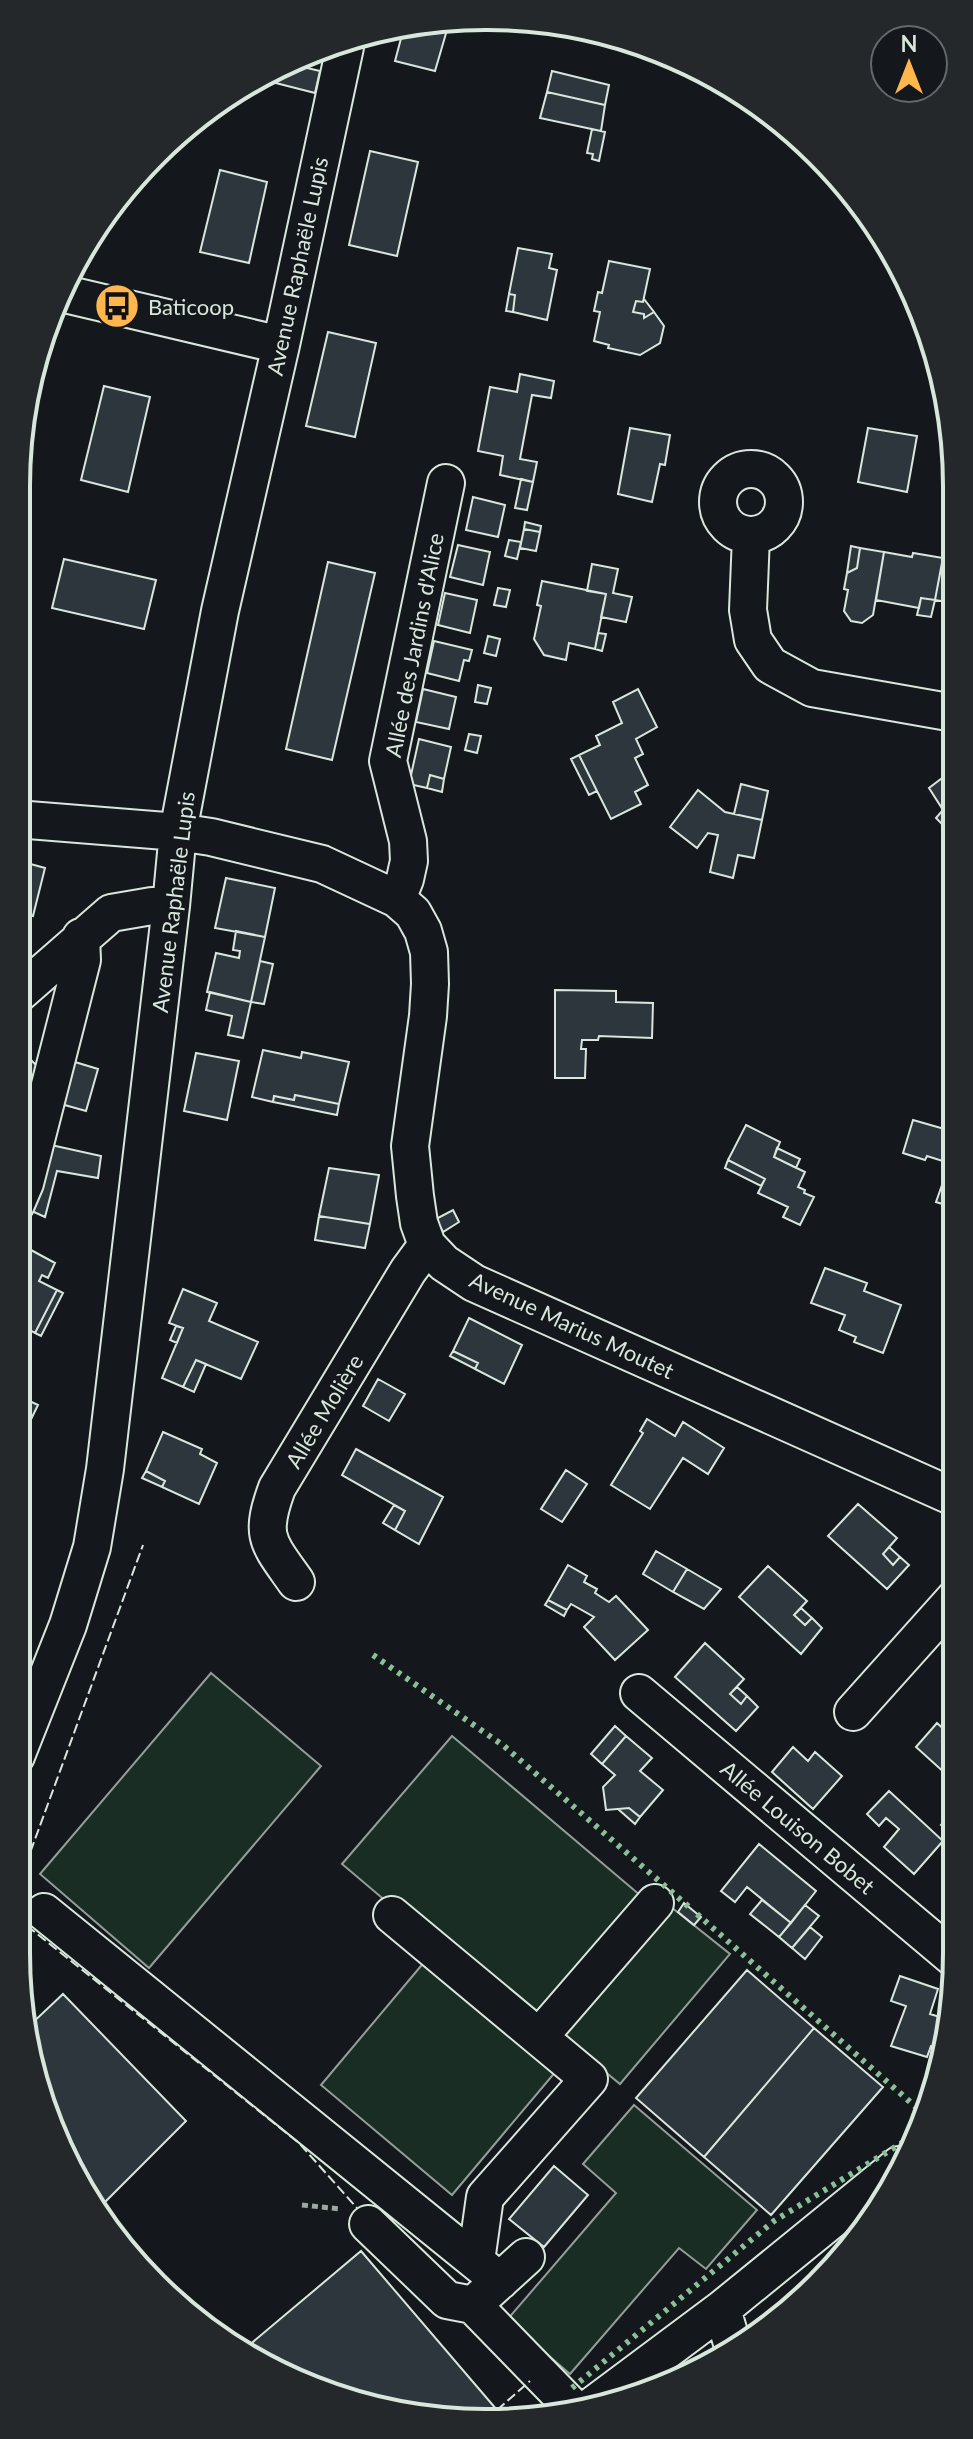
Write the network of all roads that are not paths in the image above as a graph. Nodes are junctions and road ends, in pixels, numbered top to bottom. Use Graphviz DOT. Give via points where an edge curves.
graph roads {
  1 [pos="344,53"];
  2 [pos="72,296"];
  3 [pos="281,345"];
  4 [pos="446,483"];
  5 [pos="751,536"];
  6 [pos="943,711"];
  7 [pos="30,820"];
  8 [pos="178,832"];
  9 [pos="397,899"];
  10 [pos="171,906"];
  11 [pos="81,937"];
  12 [pos="30,983"];
  13 [pos="30,1163"];
  14 [pos="427,1245"];
  15 [pos="943,1483"];
  16 [pos="296,1582"];
  17 [pos="943,1612"];
  18 [pos="639,1693"];
  19 [pos="853,1712"];
  20 [pos="30,1721"];
  21 [pos="655,1903"];
  22 [pos="44,1912"];
  23 [pos="392,1915"];
  24 [pos="943,1949"];
  25 [pos="539,2037"];
  26 [pos="884,2177"];
  27 [pos="368,2224"];
  28 [pos="501,2266"];
  29 [pos="473,2305"];
  30 [pos="722,2309"];
  31 [pos="731,2338"];
  32 [pos="613,2391"];
  33 [pos="581,2399"];
  1 -- 3 [label="street, Avenue Raphaële Lupis"];
  2 -- 3 [label="street"];
  3 -- 8 [label="street, Avenue Raphaële Lupis" via="220,611"];
  4 -- 9 [label="street, Allée des Jardins d'Alice" via="388,761 408,841 409,861"];
  5 -- 6 [label="street" via="748,610 753,640 770,665 812,688"];
  7 -- 8 [label="street"];
  8 -- 9 [label="street" via="322,864"];
  8 -- 10 [label="street, Avenue Raphaële Lupis"];
  9 -- 14 [label="street" via="413,913 429,952 428,1016 410,1146 419,1223"];
  10 -- 11 [label="street" via="111,913"];
  10 -- 20 [label="street, Avenue Raphaële Lupis" via="92,1547"];
  11 -- 12 [label="street"];
  11 -- 13 [label="street" via="82,960"];
  14 -- 15 [label="street, Avenue Marius Moutet" via="474,1283"];
  14 -- 16 [label="street, Allée Molière" via="277,1488 267,1514 268,1543"];
  17 -- 19 [label="street"];
  18 -- 24 [label="street, Allée Louison Bobet"];
  21 -- 25 [label="street"];
  22 -- 28 [label="street"];
  23 -- 25 [label="street"];
  25 -- 28 [label="street" via="589,2079 485,2197"];
  26 -- 30 [label="street"];
  27 -- 29 [label="street" via="447,2300"];
  28 -- 29 [label="street"];
  29 -- 33 [label="street"];
  30 -- 31 [label="street"];
  30 -- 32 [label="street"];
}
